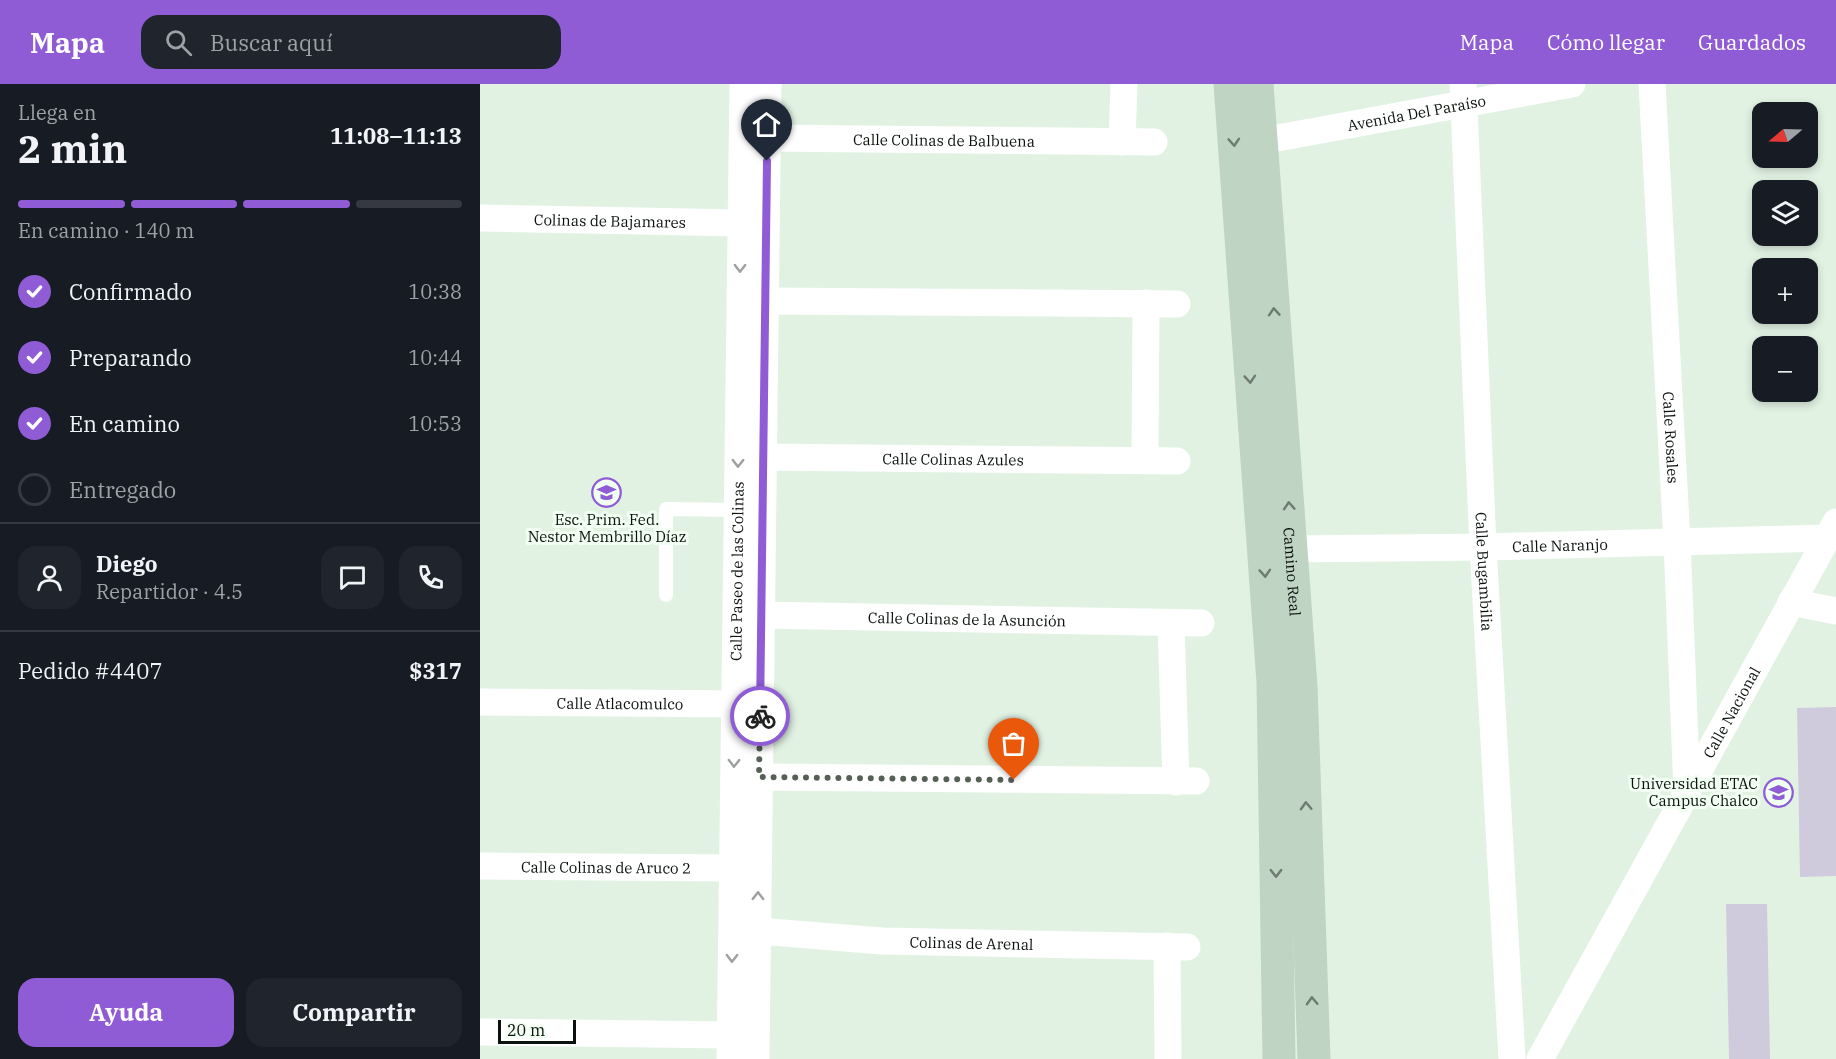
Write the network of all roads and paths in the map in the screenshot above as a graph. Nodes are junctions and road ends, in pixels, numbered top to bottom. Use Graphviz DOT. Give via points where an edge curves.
graph roads {
  1 [pos="742,84"];
  2 [pos="768,84"];
  3 [pos="1124,84"];
  4 [pos="1230,84"];
  5 [pos="1257,84"];
  6 [pos="1572,84"];
  7 [pos="1652,84"];
  8 [pos="1464,94"];
  9 [pos="767,138"];
  10 [pos="1261,141"];
  11 [pos="1122,142"];
  12 [pos="1154,142"];
  13 [pos="480,219"];
  14 [pos="741,223"];
  15 [pos="765,301"];
  16 [pos="1146,303"];
  17 [pos="1177,304"];
  18 [pos="763,457"];
  19 [pos="1145,460"];
  20 [pos="1177,461"];
  21 [pos="737,510"];
  22 [pos="1832,530"];
  23 [pos="1677,542"];
  24 [pos="1484,548"];
  25 [pos="1293,549"];
  26 [pos="666,595"];
  27 [pos="1791,602"];
  28 [pos="1836,611"];
  29 [pos="761,615"];
  30 [pos="1171,623"];
  31 [pos="1201,623"];
  32 [pos="480,702"];
  33 [pos="748,704"];
  34 [pos="759,777"];
  35 [pos="1687,792"];
  36 [pos="480,866"];
  37 [pos="733,868"];
  38 [pos="758,931"];
  39 [pos="480,1032"];
  40 [pos="731,1047"];
  41 [pos="756,1059"];
  42 [pos="1168,1059"];
  43 [pos="1279,1059"];
  44 [pos="1314,1059"];
  45 [pos="1512,1059"];
  46 [pos="1540,1059"];
  1 -- 14 [label="street, Calle Paseo de las Colinas"];
  2 -- 9 [label="street, Calle Paseo de las Colinas"];
  3 -- 11 [label="street"];
  4 -- 43 [label="street, Camino Real, one-way" via="1273,682"];
  5 -- 10 [label="street, Camino Real"];
  6 -- 8 [label="street, Avenida Del Paraíso"];
  7 -- 23 [label="street, Calle Rosales"];
  8 -- 10 [label="street, Avenida Del Paraíso"];
  8 -- 24 [label="street, Calle Bugambilia"];
  9 -- 11 [label="street, Calle Colinas de Balbuena"];
  9 -- 15 [label="street, Calle Paseo de las Colinas"];
  25 -- 10 [label="street, Camino Real, one-way"];
  11 -- 12 [label="street, Calle Colinas de Balbuena"];
  13 -- 14 [label="street, Colinas de Bajamares"];
  14 -- 21 [label="street, Calle Paseo de las Colinas, one-way"];
  15 -- 16 [label="street"];
  15 -- 18 [label="street, Calle Paseo de las Colinas"];
  16 -- 17 [label="street"];
  16 -- 19 [label="street"];
  18 -- 19 [label="street, Calle Colinas Azules"];
  18 -- 29 [label="street, Calle Paseo de las Colinas"];
  19 -- 20 [label="street, Calle Colinas Azules"];
  21 -- 26 [label="lane" via="666,509"];
  21 -- 33 [label="street, Calle Paseo de las Colinas"];
  22 -- 23 [label="street, Calle Naranjo"];
  22 -- 27 [label="street, Calle Nacional"];
  23 -- 24 [label="street, Calle Naranjo"];
  23 -- 35 [label="street, Calle Rosales"];
  24 -- 25 [label="street, Calle Naranjo"];
  24 -- 45 [label="street, Calle Bugambilia"];
  44 -- 25 [label="street, Camino Real, one-way"];
  27 -- 28 [label="street"];
  27 -- 35 [label="street, Calle Nacional"];
  29 -- 30 [label="street, Calle Colinas de la Asunción"];
  29 -- 33 [label="street, Calle Paseo de las Colinas"];
  30 -- 31 [label="street, Calle Colinas de la Asunción"];
  30 -- 34 [label="street" via="1186,782"];
  32 -- 33 [label="street, Calle Atlacomulco"];
  33 -- 34 [label="street, Calle Paseo de las Colinas"];
  33 -- 37 [label="street, Calle Paseo de las Colinas, one-way"];
  38 -- 34 [label="street, Calle Paseo de las Colinas, one-way"];
  35 -- 46 [label="street, Calle Nacional"];
  36 -- 37 [label="street, Calle Colinas de Aruco 2"];
  37 -- 40 [label="street, Calle Paseo de las Colinas, one-way"];
  38 -- 41 [label="street, Calle Paseo de las Colinas"];
  38 -- 42 [label="street, Colinas de Arenal" via="882,941 1177,946"];
  39 -- 40 [label="street"];
}
